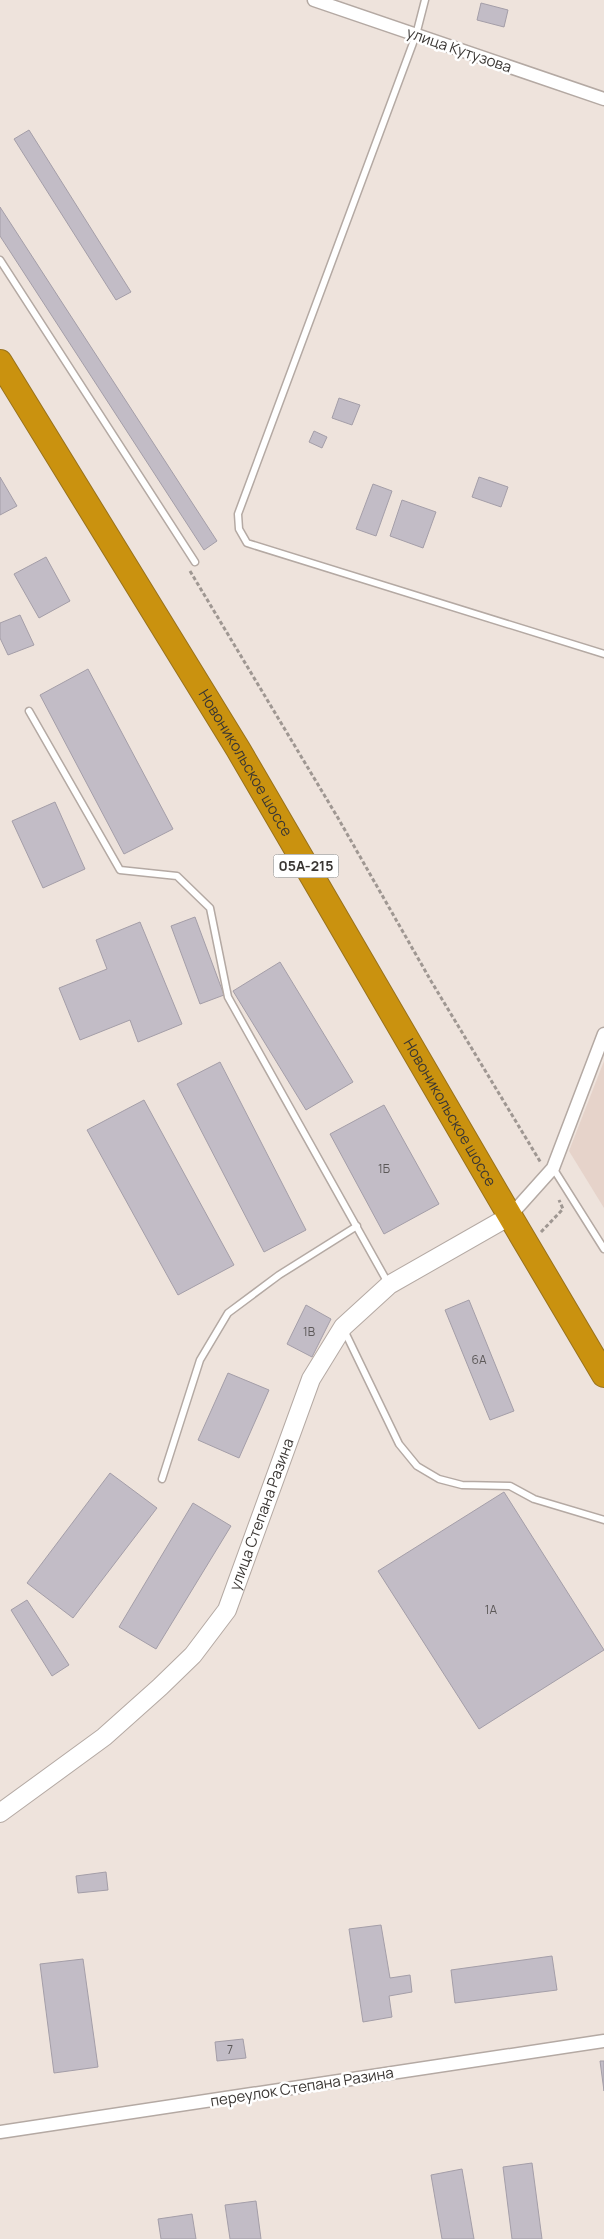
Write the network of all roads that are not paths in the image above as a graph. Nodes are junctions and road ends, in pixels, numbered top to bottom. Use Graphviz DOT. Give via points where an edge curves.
graph roads {
  1 [pos="314,0"];
  2 [pos="425,0"];
  3 [pos="416,35"];
  4 [pos="604,100"];
  5 [pos="0,260"];
  6 [pos="0,362"];
  7 [pos="195,562"];
  8 [pos="604,654"];
  9 [pos="29,711"];
  10 [pos="604,1034"];
  11 [pos="550,1172"];
  12 [pos="510,1216"];
  13 [pos="357,1226"];
  14 [pos="604,1249"];
  15 [pos="389,1285"];
  16 [pos="343,1327"];
  17 [pos="604,1375"];
  18 [pos="162,1479"];
  19 [pos="604,1520"];
  20 [pos="0,1812"];
  21 [pos="604,2041"];
  22 [pos="0,2132"];
  1 -- 3 [label="street, улица Кутузова"];
  2 -- 3 [label="lane"];
  3 -- 4 [label="street, улица Кутузова"];
  3 -- 8 [label="lane" via="238,514 239,529 247,543"];
  5 -- 7 [label="lane"];
  6 -- 12 [label="highway, Новоникольское шоссе / 05А-215" via="238,749"];
  9 -- 13 [label="lane" via="120,870 177,876 210,908 228,997"];
  10 -- 11 [label="street"];
  11 -- 12 [label="street"];
  11 -- 14 [label="lane"];
  12 -- 15 [label="street, улица Степана Разина"];
  12 -- 17 [label="highway, Новоникольское шоссе / 05А-215"];
  13 -- 15 [label="lane"];
  13 -- 18 [label="lane" via="279,1275 228,1314 200,1360"];
  15 -- 16 [label="street, улица Степана Разина"];
  16 -- 19 [label="lane" via="398,1444 417,1466 439,1480 462,1485 510,1486 534,1499"];
  16 -- 20 [label="street, улица Степана Разина" via="311,1379 227,1610 193,1655 153,1694 104,1737"];
  21 -- 22 [label="street, переулок Степана Разина"];
}
